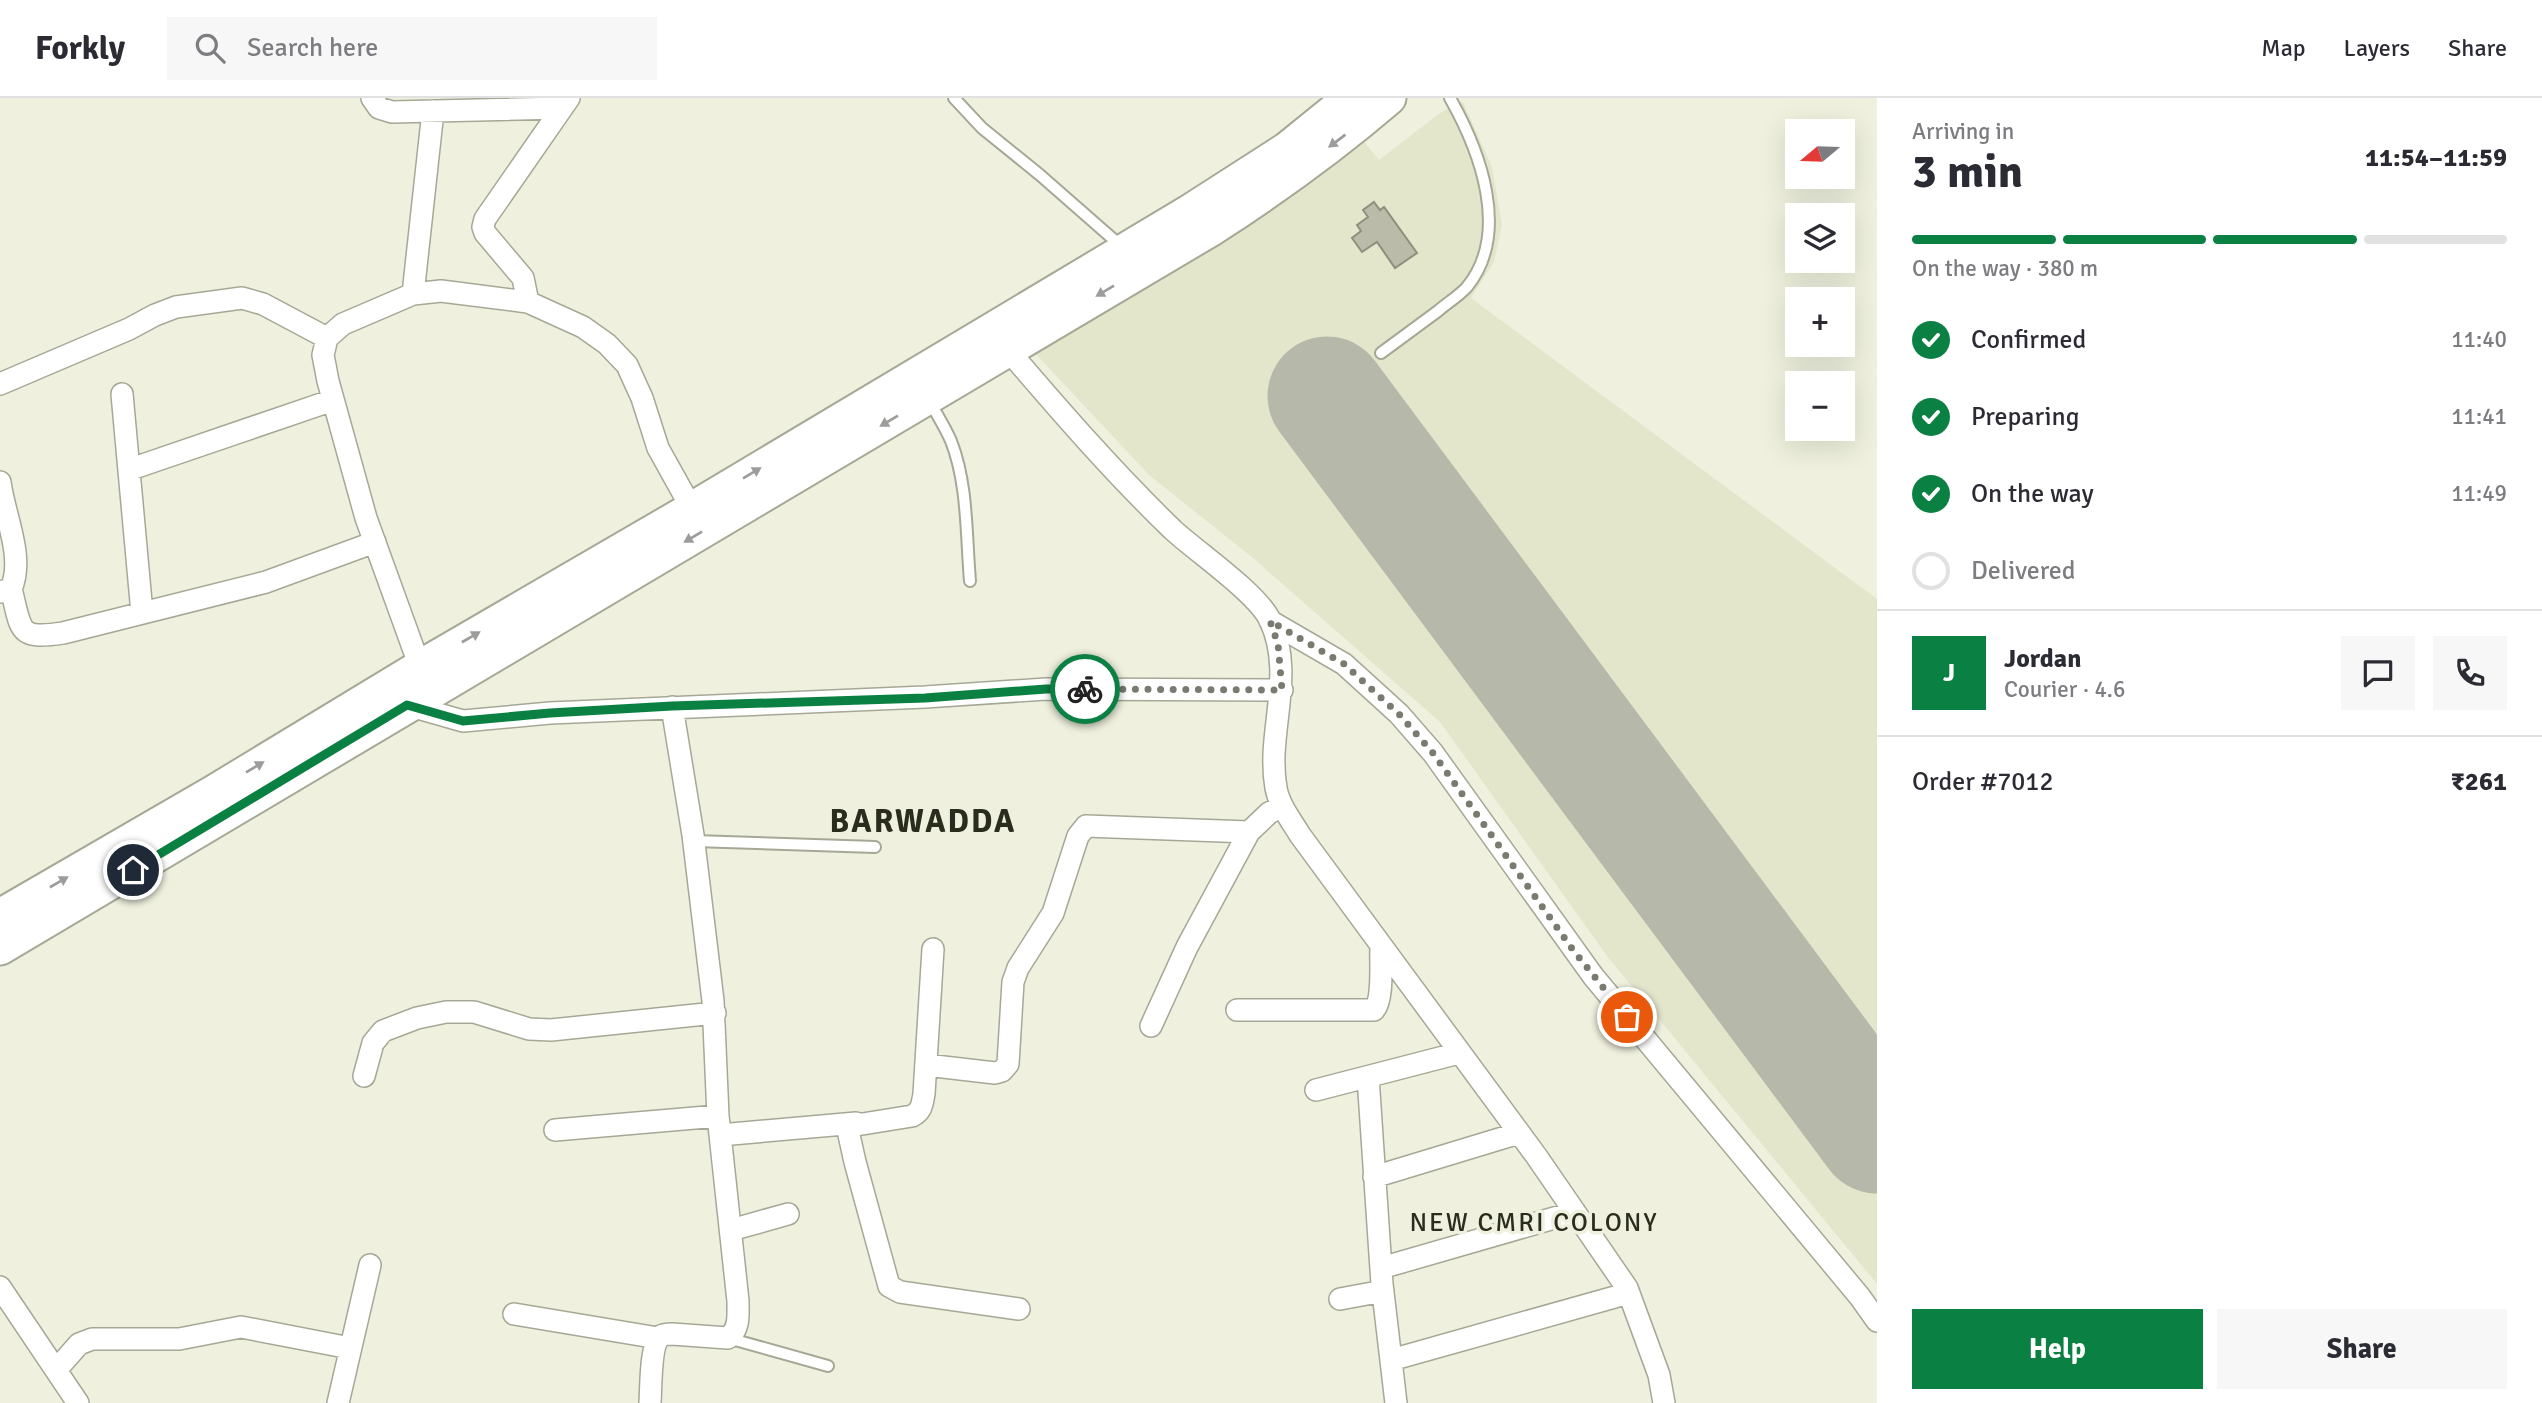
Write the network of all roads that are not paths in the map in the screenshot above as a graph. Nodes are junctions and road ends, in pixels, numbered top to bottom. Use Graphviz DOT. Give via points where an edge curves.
graph roads {
  1 [pos="372,98"];
  2 [pos="954,98"];
  3 [pos="1350,98"];
  4 [pos="1389,98"];
  5 [pos="1450,98"];
  6 [pos="565,103"];
  7 [pos="433,111"];
  8 [pos="1131,261"];
  9 [pos="413,294"];
  10 [pos="528,302"];
  11 [pos="327,338"];
  12 [pos="1008,350"];
  13 [pos="1381,353"];
  14 [pos="0,384"];
  15 [pos="122,394"];
  16 [pos="927,398"];
  17 [pos="333,400"];
  18 [pos="131,469"];
  19 [pos="1,490"];
  20 [pos="692,509"];
  21 [pos="375,542"];
  22 [pos="970,581"];
  23 [pos="5,591"];
  24 [pos="142,613"];
  25 [pos="1270,621"];
  26 [pos="420,667"];
  27 [pos="1282,690"];
  28 [pos="407,705"];
  29 [pos="672,706"];
  30 [pos="1282,806"];
  31 [pos="1250,832"];
  32 [pos="694,841"];
  33 [pos="875,847"];
  34 [pos="0,916"];
  35 [pos="1381,946"];
  36 [pos="0,948"];
  37 [pos="933,949"];
  38 [pos="1237,1010"];
  39 [pos="715,1013"];
  40 [pos="1150,1026"];
  41 [pos="1459,1053"];
  42 [pos="926,1065"];
  43 [pos="363,1076"];
  44 [pos="1368,1077"];
  45 [pos="1316,1090"];
  46 [pos="856,1123"];
  47 [pos="719,1126"];
  48 [pos="555,1130"];
  49 [pos="1519,1133"];
  50 [pos="1374,1177"];
  51 [pos="1574,1212"];
  52 [pos="788,1214"];
  53 [pos="731,1230"];
  54 [pos="370,1265"];
  55 [pos="1381,1268"];
  56 [pos="0,1287"];
  57 [pos="1383,1291"];
  58 [pos="1629,1293"];
  59 [pos="1340,1299"];
  60 [pos="1019,1309"];
  61 [pos="514,1314"];
  62 [pos="1877,1321"];
  63 [pos="658,1338"];
  64 [pos="728,1338"];
  65 [pos="350,1348"];
  66 [pos="1391,1360"];
  67 [pos="828,1366"];
  68 [pos="56,1370"];
  69 [pos="78,1403"];
  70 [pos="338,1403"];
  71 [pos="650,1403"];
  72 [pos="1396,1403"];
  73 [pos="1664,1403"];
  1 -- 7 [label="street" via="379,108 392,112"];
  2 -- 8 [label="lane"];
  3 -- 8 [label="main road"];
  4 -- 8 [label="main road, one-way" via="1278,186 1213,228"];
  5 -- 13 [label="lane" via="1486,188 1489,227 1483,257 1464,290"];
  6 -- 7 [label="street"];
  6 -- 10 [label="street" via="483,227 523,278"];
  7 -- 9 [label="street"];
  8 -- 12 [label="main road, one-way"];
  20 -- 8 [label="main road, one-way"];
  9 -- 10 [label="street" via="442,291"];
  9 -- 11 [label="street" via="343,324"];
  10 -- 20 [label="street" via="583,327 627,365 658,447"];
  11 -- 14 [label="street" via="263,304 242,298 176,307"];
  11 -- 17 [label="street" via="323,355"];
  12 -- 16 [label="main road"];
  12 -- 25 [label="street" via="1135,493 1239,586"];
  15 -- 18 [label="street"];
  16 -- 22 [label="lane" via="957,458"];
  16 -- 28 [label="main road, one-way"];
  17 -- 18 [label="street"];
  17 -- 21 [label="street"];
  18 -- 24 [label="street"];
  19 -- 23 [label="street" via="14,552 15,580"];
  26 -- 20 [label="main road, one-way"];
  21 -- 24 [label="street" via="267,582"];
  21 -- 26 [label="street"];
  23 -- 24 [label="street" via="25,632 37,637"];
  25 -- 27 [label="street" via="1278,644"];
  25 -- 62 [label="street" via="1344,664 1399,714 1433,753 1593,976"];
  34 -- 26 [label="main road, one-way"];
  27 -- 29 [label="street" via="1046,689"];
  27 -- 30 [label="street" via="1274,757"];
  28 -- 29 [label="street" via="463,721"];
  28 -- 36 [label="main road"];
  29 -- 32 [label="street"];
  30 -- 31 [label="street"];
  30 -- 35 [label="street"];
  31 -- 40 [label="street"];
  31 -- 42 [label="street" via="1086,826 1078,836 1053,913 1013,982 1008,1064 995,1073"];
  32 -- 33 [label="lane"];
  32 -- 39 [label="street"];
  35 -- 38 [label="street" via="1380,995 1374,1010"];
  35 -- 41 [label="street"];
  37 -- 42 [label="street"];
  39 -- 43 [label="street" via="551,1030 529,1029 474,1012 446,1012 383,1031 373,1043"];
  39 -- 47 [label="street"];
  41 -- 44 [label="street"];
  41 -- 49 [label="street"];
  42 -- 46 [label="street" via="919,1113"];
  44 -- 45 [label="street"];
  44 -- 50 [label="street"];
  46 -- 47 [label="street"];
  46 -- 60 [label="street" via="850,1126 849,1135 889,1286 900,1292"];
  47 -- 48 [label="street"];
  47 -- 53 [label="street"];
  49 -- 50 [label="street"];
  49 -- 51 [label="street"];
  50 -- 55 [label="street"];
  51 -- 55 [label="street"];
  51 -- 58 [label="street"];
  52 -- 53 [label="street"];
  53 -- 64 [label="street" via="738,1313 734,1334"];
  54 -- 65 [label="street"];
  55 -- 57 [label="street"];
  56 -- 68 [label="street"];
  57 -- 59 [label="street"];
  57 -- 66 [label="street"];
  58 -- 66 [label="street"];
  58 -- 73 [label="street" via="1659,1375"];
  61 -- 63 [label="street"];
  63 -- 64 [label="street" via="672,1334"];
  63 -- 71 [label="street"];
  64 -- 67 [label="lane"];
  65 -- 68 [label="street" via="241,1327 179,1339 92,1339 79,1344"];
  65 -- 70 [label="street"];
  66 -- 72 [label="street"];
  68 -- 69 [label="street"];
}
